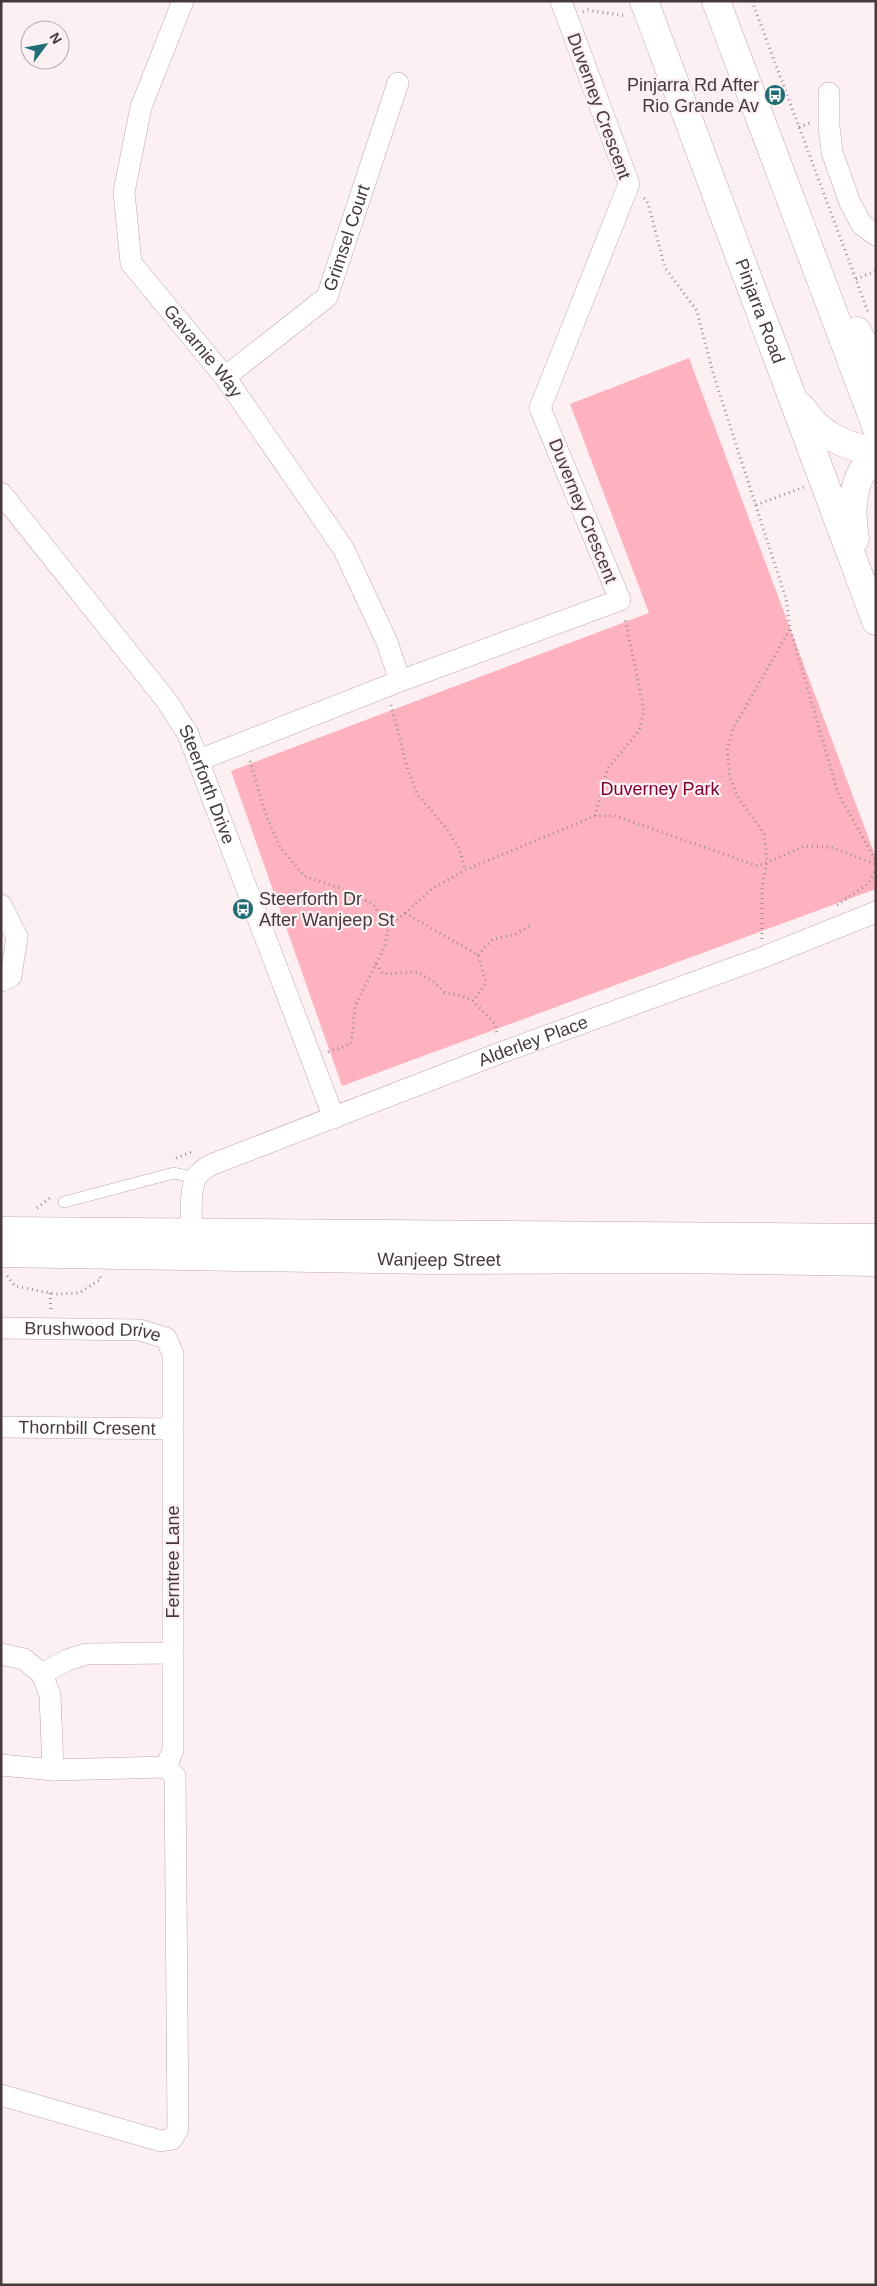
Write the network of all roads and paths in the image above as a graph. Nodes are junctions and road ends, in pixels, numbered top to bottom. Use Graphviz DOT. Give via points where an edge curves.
graph roads {
  1 [pos="183,1"];
  2 [pos="716,1"];
  3 [pos="752,1"];
  4 [pos="569,4"];
  5 [pos="646,6"];
  6 [pos="398,83"];
  7 [pos="830,93"];
  8 [pos="629,184"];
  9 [pos="876,235"];
  10 [pos="814,264"];
  11 [pos="876,271"];
  12 [pos="856,279"];
  13 [pos="869,314"];
  14 [pos="876,370"];
  15 [pos="225,377"];
  16 [pos="789,389"];
  17 [pos="876,426"];
  18 [pos="876,450"];
  19 [pos="876,456"];
  20 [pos="807,486"];
  21 [pos="4,501"];
  22 [pos="756,505"];
  23 [pos="863,588"];
  24 [pos="620,600"];
  25 [pos="876,620"];
  26 [pos="790,628"];
  27 [pos="394,693"];
  28 [pos="382,708"];
  29 [pos="248,756"];
  30 [pos="199,760"];
  31 [pos="595,816"];
  32 [pos="767,862"];
  33 [pos="876,863"];
  34 [pos="464,870"];
  35 [pos="1,905"];
  36 [pos="876,912"];
  37 [pos="405,913"];
  38 [pos="531,925"];
  39 [pos="388,928"];
  40 [pos="478,955"];
  41 [pos="762,958"];
  42 [pos="376,964"];
  43 [pos="1,981"];
  44 [pos="473,1001"];
  45 [pos="500,1053"];
  46 [pos="312,1058"];
  47 [pos="334,1118"];
  48 [pos="198,1150"];
  49 [pos="171,1160"];
  50 [pos="195,1178"];
  51 [pos="52,1197"];
  52 [pos="64,1202"];
  53 [pos="32,1212"];
  54 [pos="1,1231"];
  55 [pos="876,1238"];
  56 [pos="192,1245"];
  57 [pos="837,1250"];
  58 [pos="876,1262"];
  59 [pos="3,1263"];
  60 [pos="100,1273"];
  61 [pos="1,1328"];
  62 [pos="173,1354"];
  63 [pos="1,1427"];
  64 [pos="173,1429"];
  65 [pos="173,1653"];
  66 [pos="1,1654"];
  67 [pos="42,1674"];
  68 [pos="1,1766"];
  69 [pos="166,1767"];
  70 [pos="52,1770"];
  71 [pos="1,2095"];
  1 -- 15 [label="street, Gavarnie Way" via="141,107 124,192 131,263"];
  2 -- 10 [label="main road"];
  3 -- 12 [label="path"];
  4 -- 5 [label="path" via="580,14 588,10 630,17"];
  4 -- 8 [label="street, Duverney Crescent"];
  5 -- 16 [label="main road, Pinjarra Road"];
  6 -- 15 [label="street, Grimsel Court" via="327,297"];
  7 -- 9 [label="street" via="832,152 854,211 862,225"];
  8 -- 22 [label="path" via="648,203 665,268 697,311 713,373"];
  8 -- 24 [label="street, Duverney Crescent" via="540,408"];
  10 -- 14 [label="main road" via="855,328"];
  10 -- 17 [label="main road"];
  11 -- 12 [label="path"];
  12 -- 13 [label="path"];
  15 -- 27 [label="street, Gavarnie Way" via="343,548 387,642"];
  16 -- 18 [label="main road" via="817,428 853,445"];
  16 -- 23 [label="main road, Pinjarra Road"];
  19 -- 23 [label="main road" via="866,465 852,504 852,526"];
  20 -- 22 [label="path"];
  21 -- 30 [label="street, Steerforth Drive" via="166,700 188,734"];
  22 -- 26 [label="path" via="786,599"];
  23 -- 25 [label="main road, Pinjarra Road"];
  24 -- 27 [label="street, Duverney Crescent"];
  24 -- 31 [label="path" via="644,710 639,731 608,768"];
  26 -- 32 [label="path" via="734,727 727,749 730,778 737,796 764,833"];
  26 -- 33 [label="path" via="838,794"];
  27 -- 28 [label="path"];
  27 -- 30 [label="street, Duverney Crescent"];
  27 -- 34 [label="path" via="408,770 417,794 460,850"];
  29 -- 39 [label="path" via="266,815 280,847 304,876 373,904"];
  30 -- 46 [label="street, Steerforth Drive"];
  31 -- 32 [label="path" via="615,816 758,866"];
  31 -- 34 [label="path"];
  32 -- 33 [label="path" via="806,846 830,847"];
  32 -- 41 [label="path" via="762,889"];
  34 -- 37 [label="path" via="432,889"];
  35 -- 43 [label="street" via="17,938 11,976"];
  36 -- 41 [label="street, Alderley Place"];
  37 -- 39 [label="path"];
  37 -- 40 [label="path"];
  38 -- 40 [label="path" via="514,935 493,939"];
  39 -- 42 [label="path"];
  40 -- 44 [label="path" via="486,983"];
  41 -- 45 [label="street, Alderley Place"];
  42 -- 44 [label="path" via="383,974 417,972 434,981 444,992"];
  42 -- 46 [label="path" via="355,1006 350,1044"];
  44 -- 45 [label="path" via="495,1024"];
  45 -- 47 [label="street, Alderley Place"];
  46 -- 47 [label="street, Steerforth Drive"];
  47 -- 50 [label="street, Alderley Place" via="213,1164"];
  48 -- 49 [label="path"];
  50 -- 52 [label="lane" via="174,1173"];
  50 -- 56 [label="street"];
  51 -- 53 [label="path"];
  54 -- 56 [label="main road, Wanjeep Street"];
  55 -- 57 [label="main road, Wanjeep Street"];
  56 -- 57 [label="main road, Wanjeep Street"];
  56 -- 59 [label="main road, Wanjeep Street"];
  57 -- 58 [label="main road, Wanjeep Street"];
  59 -- 60 [label="path" via="15,1286 55,1294 79,1293 101,1279"];
  61 -- 62 [label="street, Brushwood Drive" via="140,1330 166,1338"];
  62 -- 64 [label="street, Ferntree Lane"];
  63 -- 64 [label="street, Thornbill Cresent"];
  64 -- 65 [label="street, Ferntree Lane"];
  65 -- 67 [label="street" via="86,1654"];
  65 -- 69 [label="street, Ferntree Lane" via="173,1750"];
  66 -- 67 [label="street" via="24,1659"];
  67 -- 70 [label="street" via="50,1696"];
  68 -- 70 [label="street"];
  69 -- 70 [label="street"];
  69 -- 71 [label="street" via="175,1776 178,2129 172,2139 161,2141"];
}
